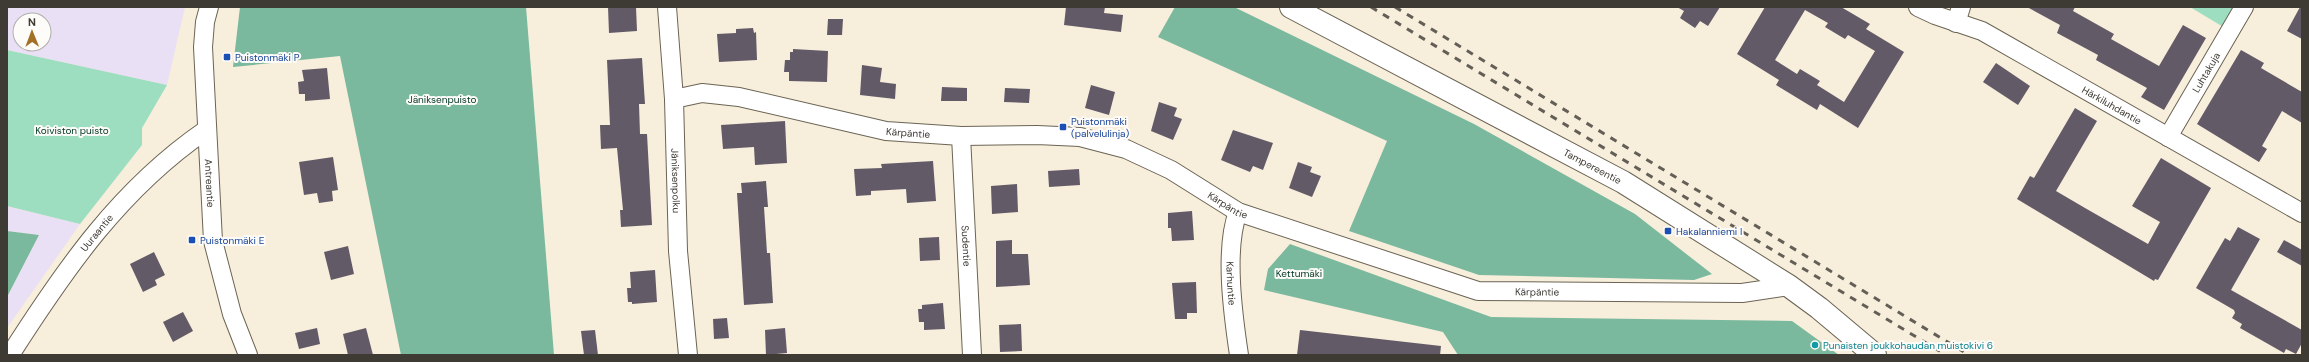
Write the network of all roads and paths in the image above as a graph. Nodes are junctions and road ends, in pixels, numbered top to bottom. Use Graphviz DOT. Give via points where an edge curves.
graph roads {
  1 [pos="209,7"];
  2 [pos="667,7"];
  3 [pos="1291,7"];
  4 [pos="1918,7"];
  5 [pos="2244,7"];
  6 [pos="1959,15"];
  7 [pos="674,99"];
  8 [pos="206,130"];
  9 [pos="961,136"];
  10 [pos="2168,136"];
  11 [pos="1238,212"];
  12 [pos="2302,213"];
  13 [pos="1789,286"];
  14 [pos="10,355"];
  15 [pos="248,355"];
  16 [pos="688,355"];
  17 [pos="972,355"];
  18 [pos="1239,355"];
  19 [pos="1875,355"];
  1 -- 8 [label="street, Antreantie" via="203,47"];
  2 -- 7 [label="street, Jäniksenpolku"];
  3 -- 13 [label="main road, Tampereentie" via="1624,182"];
  4 -- 6 [label="street, Härkiluhdantie"];
  5 -- 10 [label="street, Luhtakuja"];
  6 -- 10 [label="street, Härkiluhdantie" via="1982,31"];
  7 -- 9 [label="street, Kärpäntie" via="702,93 739,97 886,131"];
  7 -- 16 [label="street, Jäniksenpolku" via="678,251"];
  8 -- 14 [label="street, Uuraantie" via="152,171 113,212 52,289"];
  8 -- 15 [label="street, Antreantie" via="213,241 232,314"];
  9 -- 11 [label="street, Kärpäntie" via="1080,137 1126,149 1171,170"];
  9 -- 17 [label="street, Sudentie"];
  10 -- 12 [label="street, Härkiluhdantie"];
  11 -- 13 [label="street, Kärpäntie" via="1478,291 1742,293"];
  11 -- 18 [label="street, Karhuntie" via="1234,222 1232,248 1233,316"];
  13 -- 19 [label="main road, Tampereentie"];
}
